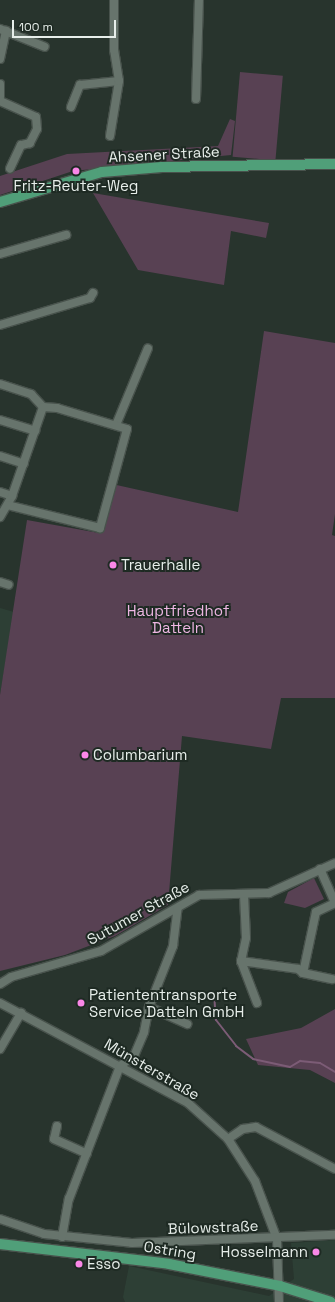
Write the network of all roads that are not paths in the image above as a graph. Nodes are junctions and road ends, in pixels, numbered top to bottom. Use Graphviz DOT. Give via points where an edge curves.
graph roads {
  1 [pos="114,0"];
  2 [pos="196,1"];
  3 [pos="3,30"];
  4 [pos="45,47"];
  5 [pos="0,59"];
  6 [pos="119,81"];
  7 [pos="0,84"];
  8 [pos="0,97"];
  9 [pos="196,98"];
  10 [pos="0,101"];
  11 [pos="71,107"];
  12 [pos="110,136"];
  13 [pos="335,164"];
  14 [pos="10,169"];
  15 [pos="0,202"];
  16 [pos="66,235"];
  17 [pos="0,254"];
  18 [pos="94,293"];
  19 [pos="0,325"];
  20 [pos="148,348"];
  21 [pos="0,384"];
  22 [pos="44,407"];
  23 [pos="0,420"];
  24 [pos="116,425"];
  25 [pos="35,431"];
  26 [pos="0,456"];
  27 [pos="24,464"];
  28 [pos="0,492"];
  29 [pos="12,496"];
  30 [pos="8,505"];
  31 [pos="0,517"];
  32 [pos="0,582"];
  33 [pos="9,585"];
  34 [pos="335,863"];
  35 [pos="320,869"];
  36 [pos="244,896"];
  37 [pos="335,903"];
  38 [pos="178,908"];
  39 [pos="241,961"];
  40 [pos="303,973"];
  41 [pos="332,979"];
  42 [pos="0,984"];
  43 [pos="0,1003"];
  44 [pos="257,1003"];
  45 [pos="148,1007"];
  46 [pos="21,1013"];
  47 [pos="187,1024"];
  48 [pos="0,1049"];
  49 [pos="120,1066"];
  50 [pos="57,1126"];
  51 [pos="228,1140"];
  52 [pos="87,1154"];
  53 [pos="335,1169"];
  54 [pos="0,1219"];
  55 [pos="335,1235"];
  56 [pos="62,1237"];
  57 [pos="277,1239"];
  58 [pos="0,1244"];
  59 [pos="280,1286"];
  60 [pos="279,1302"];
  61 [pos="331,1302"];
  1 -- 6 [label="street" via="114,50"];
  2 -- 9 [label="street"];
  3 -- 4 [label="street"];
  3 -- 5 [label="street"];
  6 -- 11 [label="street" via="80,85"];
  6 -- 12 [label="street"];
  7 -- 8 [label="street"];
  10 -- 14 [label="street" via="36,117 37,129 30,143 21,145"];
  13 -- 15 [label="main road, Ahsener Straße" via="162,167 102,172"];
  16 -- 17 [label="street"];
  18 -- 19 [label="street" via="90,298"];
  20 -- 24 [label="street"];
  21 -- 22 [label="street" via="31,394"];
  22 -- 24 [label="street" via="58,408"];
  22 -- 25 [label="street"];
  23 -- 25 [label="street"];
  24 -- 30 [label="street" via="127,429 100,528"];
  25 -- 27 [label="street"];
  26 -- 27 [label="street"];
  27 -- 29 [label="street"];
  28 -- 29 [label="street"];
  29 -- 30 [label="street"];
  30 -- 31 [label="street"];
  32 -- 33 [label="street"];
  34 -- 35 [label="street, Sutumer Straße"];
  35 -- 36 [label="street, Sutumer Straße" via="285,888"];
  35 -- 37 [label="street"];
  36 -- 38 [label="street, Sutumer Straße" via="199,895"];
  36 -- 39 [label="street" via="246,938"];
  37 -- 40 [label="street" via="316,912"];
  38 -- 42 [label="street, Sutumer Straße" via="89,956 11,977"];
  38 -- 45 [label="street" via="172,946"];
  39 -- 40 [label="street" via="298,969"];
  39 -- 44 [label="street"];
  40 -- 41 [label="street"];
  43 -- 46 [label="street, Münsterstraße"];
  45 -- 47 [label="street"];
  45 -- 49 [label="street" via="134,1056"];
  46 -- 48 [label="street"];
  46 -- 49 [label="street, Münsterstraße"];
  49 -- 51 [label="street, Münsterstraße" via="188,1103"];
  49 -- 52 [label="street"];
  50 -- 52 [label="street" via="54,1139"];
  51 -- 53 [label="street" via="243,1129 256,1127"];
  51 -- 57 [label="street, Münsterstraße" via="255,1181"];
  52 -- 56 [label="street" via="69,1199"];
  54 -- 56 [label="street, Bülowstraße" via="44,1234"];
  55 -- 57 [label="street, Bülowstraße"];
  56 -- 57 [label="street, Bülowstraße" via="146,1244"];
  57 -- 59 [label="street, Münsterstraße"];
  58 -- 59 [label="main road, Ostring" via="169,1264"];
  59 -- 60 [label="street, Münsterstraße"];
  59 -- 61 [label="main road, Ostring"];
}
